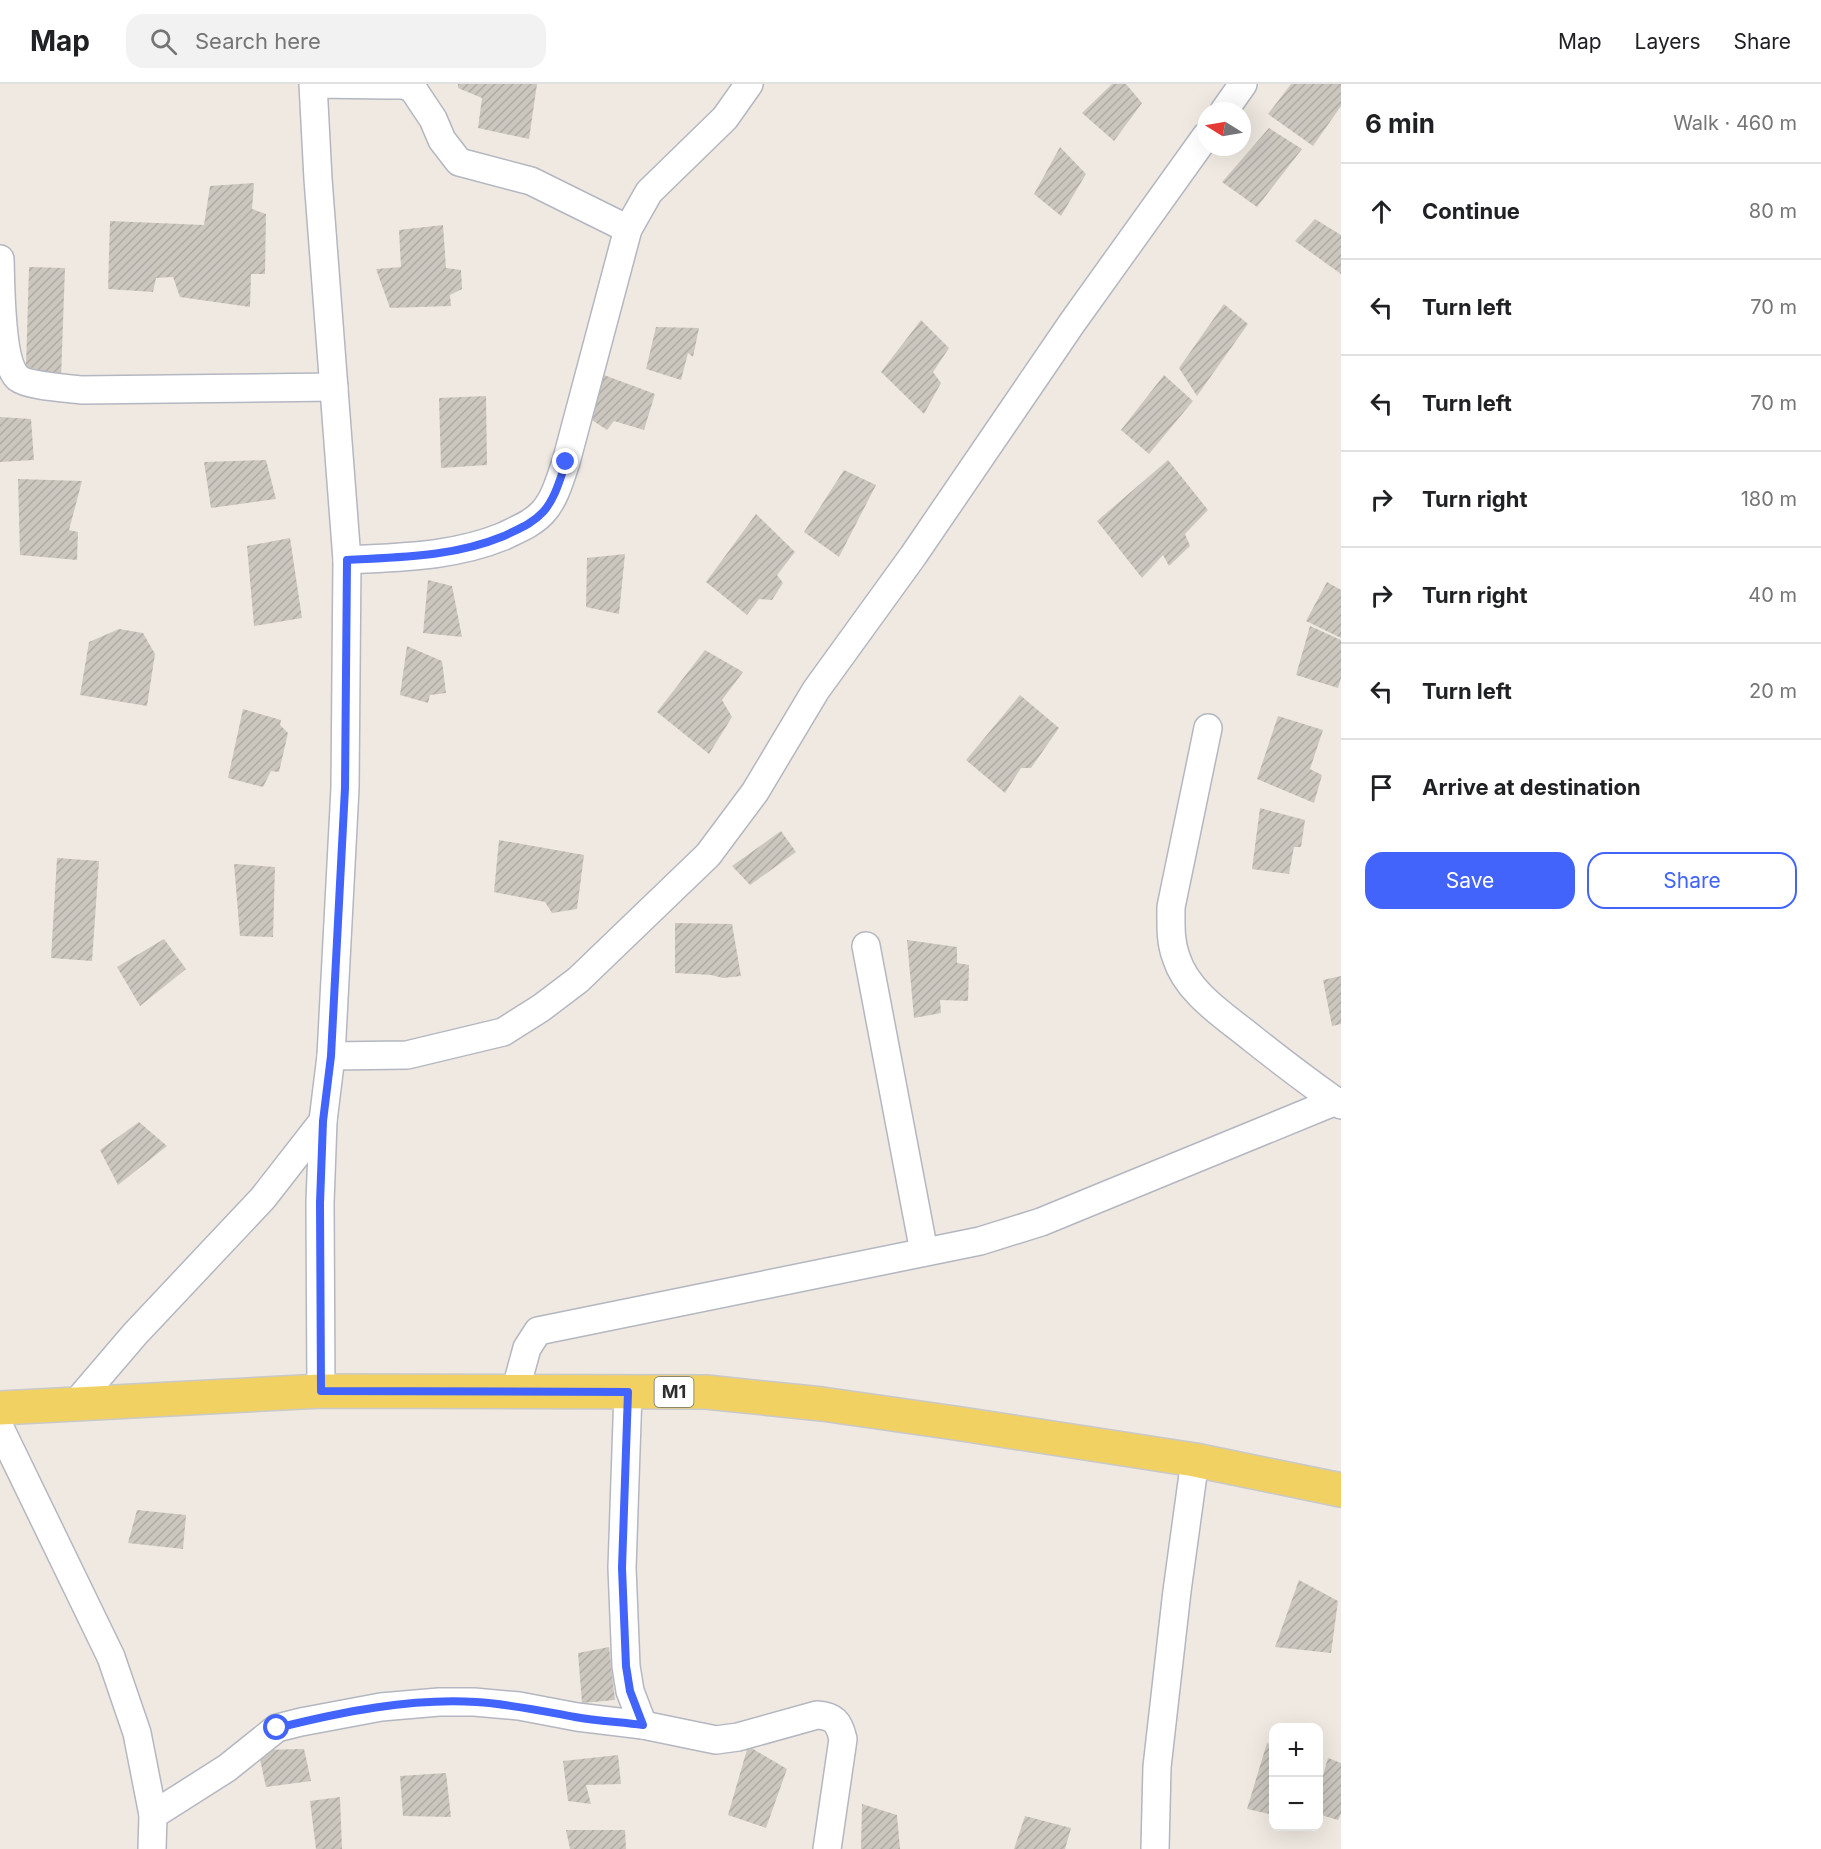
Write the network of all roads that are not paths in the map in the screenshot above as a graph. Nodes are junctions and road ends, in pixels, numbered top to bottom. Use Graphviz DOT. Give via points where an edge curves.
graph roads {
  1 [pos="749,84"];
  2 [pos="1243,84"];
  3 [pos="1230,102"];
  4 [pos="1197,149"];
  5 [pos="628,229"];
  6 [pos="0,260"];
  7 [pos="334,387"];
  8 [pos="347,560"];
  9 [pos="1208,728"];
  10 [pos="866,946"];
  11 [pos="331,1056"];
  12 [pos="1339,1103"];
  13 [pos="323,1121"];
  14 [pos="924,1252"];
  15 [pos="321,1391"];
  16 [pos="515,1392"];
  17 [pos="628,1392"];
  18 [pos="76,1403"];
  19 [pos="0,1408"];
  20 [pos="0,1428"];
  21 [pos="1195,1460"];
  22 [pos="1341,1490"];
  23 [pos="643,1725"];
  24 [pos="153,1815"];
  25 [pos="152,1849"];
  26 [pos="827,1849"];
  27 [pos="1155,1849"];
  1 -- 5 [label="street" via="725,118 649,192"];
  2 -- 3 [label="street"];
  4 -- 11 [label="street" via="816,690 755,792 708,855 578,980 503,1032 407,1055"];
  5 -- 7 [label="street" via="531,181 459,162 413,89 313,84"];
  5 -- 8 [label="street" via="566,462 544,511 526,526 486,543 433,556"];
  6 -- 7 [label="street" via="4,340 19,379 81,390"];
  7 -- 8 [label="street"];
  8 -- 11 [label="street" via="345,788"];
  9 -- 12 [label="street" via="1171,907 1176,958 1184,975 1206,1001"];
  10 -- 14 [label="street"];
  11 -- 13 [label="street"];
  12 -- 14 [label="street" via="1041,1222 980,1241"];
  13 -- 15 [label="street"];
  13 -- 18 [label="street" via="263,1198"];
  14 -- 16 [label="street" via="538,1331 527,1348"];
  15 -- 16 [label="main road, M1"];
  15 -- 18 [label="main road, M1"];
  16 -- 17 [label="main road, M1"];
  17 -- 21 [label="main road, M1" via="706,1392 822,1404"];
  17 -- 23 [label="street" via="622,1568 626,1666 630,1691"];
  18 -- 19 [label="main road, M1"];
  20 -- 24 [label="street" via="111,1657 137,1733"];
  21 -- 22 [label="main road, M1"];
  21 -- 27 [label="street" via="1158,1756"];
  23 -- 24 [label="street" via="474,1702 381,1707 277,1728 227,1768"];
  23 -- 26 [label="street" via="716,1740 817,1715 835,1719 843,1739"];
  24 -- 25 [label="street"];
}
